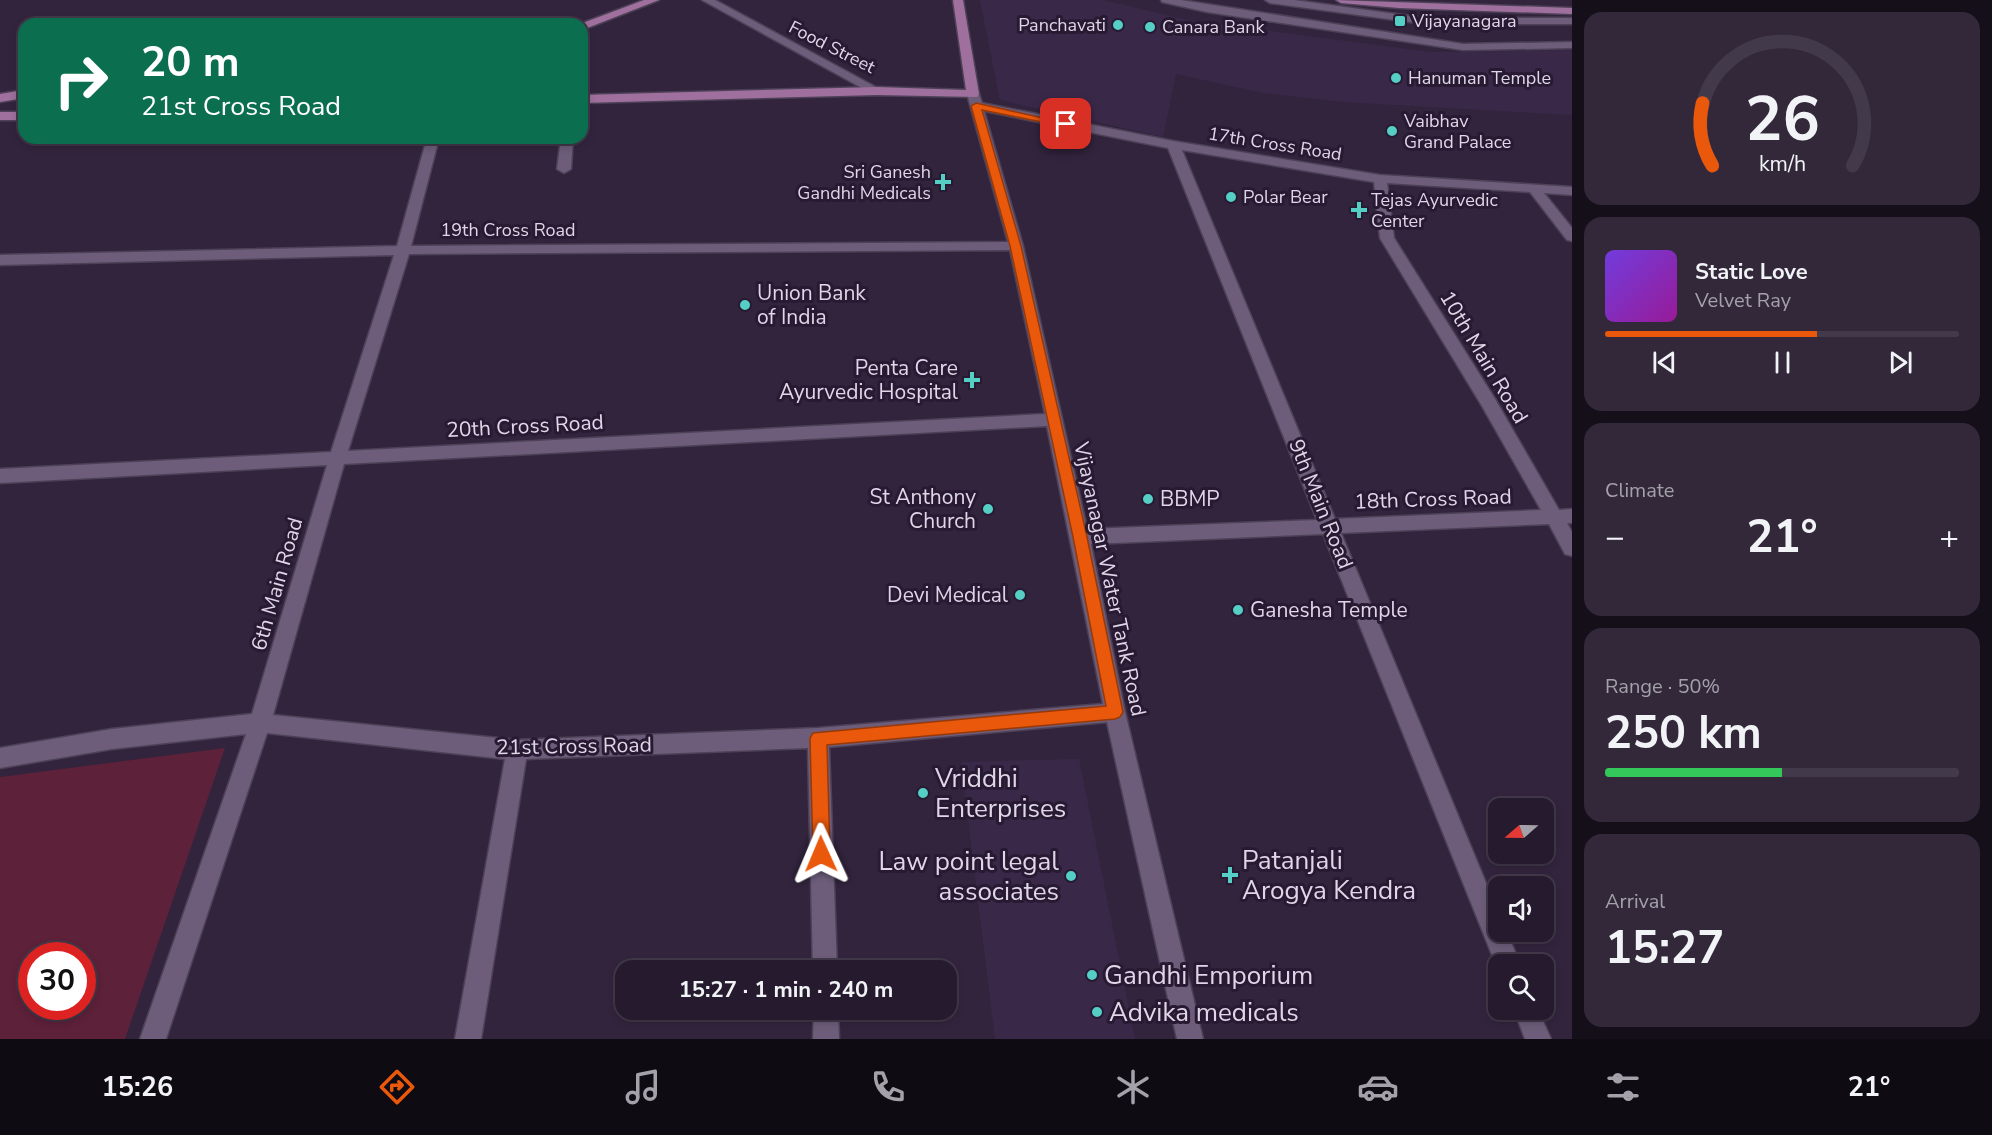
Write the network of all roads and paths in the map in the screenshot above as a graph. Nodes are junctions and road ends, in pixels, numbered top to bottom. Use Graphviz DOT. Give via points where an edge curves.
graph roads {
  1 [pos="654,0"];
  2 [pos="706,0"];
  3 [pos="958,0"];
  4 [pos="1166,0"];
  5 [pos="1270,0"];
  6 [pos="1341,0"];
  7 [pos="1378,2"];
  8 [pos="1572,11"];
  9 [pos="1572,21"];
  10 [pos="588,25"];
  11 [pos="1572,45"];
  12 [pos="877,91"];
  13 [pos="18,95"];
  14 [pos="0,98"];
  15 [pos="588,99"];
  16 [pos="975,100"];
  17 [pos="0,116"];
  18 [pos="18,116"];
  19 [pos="431,144"];
  20 [pos="566,144"];
  21 [pos="1173,145"];
  22 [pos="564,169"];
  23 [pos="1380,179"];
  24 [pos="1534,189"];
  25 [pos="1572,191"];
  26 [pos="1572,237"];
  27 [pos="1016,246"];
  28 [pos="403,250"];
  29 [pos="0,260"];
  30 [pos="1053,420"];
  31 [pos="337,459"];
  32 [pos="0,476"];
  33 [pos="1572,516"];
  34 [pos="1552,517"];
  35 [pos="1329,526"];
  36 [pos="1080,537"];
  37 [pos="1572,549"];
  38 [pos="1115,712"];
  39 [pos="260,723"];
  40 [pos="818,738"];
  41 [pos="517,750"];
  42 [pos="0,758"];
  43 [pos="1504,954"];
  44 [pos="825,960"];
  45 [pos="826,1020"];
  46 [pos="1530,1020"];
  47 [pos="153,1039"];
  48 [pos="468,1039"];
  49 [pos="826,1039"];
  50 [pos="1190,1039"];
  51 [pos="1538,1039"];
  1 -- 10 [label="main road"];
  2 -- 12 [label="street, Food Street"];
  3 -- 16 [label="main road"];
  4 -- 11 [label="street" via="1463,47"];
  5 -- 9 [label="street" via="1425,21"];
  6 -- 7 [label="main road"];
  7 -- 8 [label="main road"];
  12 -- 15 [label="main road"];
  12 -- 16 [label="main road"];
  13 -- 14 [label="main road"];
  16 -- 21 [label="street, 17th Cross Road"];
  16 -- 27 [label="street, Vijayanagar Water Tank Road"];
  17 -- 18 [label="main road"];
  19 -- 28 [label="street, 6th Main Road"];
  20 -- 22 [label="street"];
  21 -- 23 [label="street, 17th Cross Road"];
  21 -- 35 [label="street, 9th Main Road"];
  23 -- 24 [label="street, 17th Cross Road"];
  23 -- 34 [label="street, 10th Main Road" via="1388,238 1489,403"];
  24 -- 25 [label="street, 17th Cross Road"];
  24 -- 26 [label="street"];
  27 -- 28 [label="street, 19th Cross Road"];
  27 -- 30 [label="street, Vijayanagar Water Tank Road"];
  28 -- 29 [label="street, 19th Cross Road"];
  28 -- 31 [label="street, 6th Main Road"];
  30 -- 31 [label="street, 20th Cross Road"];
  30 -- 36 [label="street, Vijayanagar Water Tank Road"];
  31 -- 32 [label="street, 20th Cross Road"];
  31 -- 39 [label="street, 6th Main Road"];
  33 -- 34 [label="street, 18th Cross Road"];
  34 -- 35 [label="street, 18th Cross Road"];
  34 -- 37 [label="street, 10th Main Road"];
  35 -- 36 [label="street, 18th Cross Road"];
  35 -- 43 [label="street, 9th Main Road"];
  36 -- 38 [label="street, Vijayanagar Water Tank Road"];
  38 -- 40 [label="street, 21st Cross Road"];
  38 -- 50 [label="street, Vijayanagar Water Tank Road"];
  39 -- 41 [label="street, 21st Cross Road"];
  39 -- 42 [label="street, 21st Cross Road" via="112,739"];
  39 -- 47 [label="street, 6th Main Road"];
  40 -- 41 [label="street, 21st Cross Road"];
  40 -- 44 [label="street"];
  41 -- 48 [label="street"];
  45 -- 49 [label="street"];
  46 -- 51 [label="street"];
}
